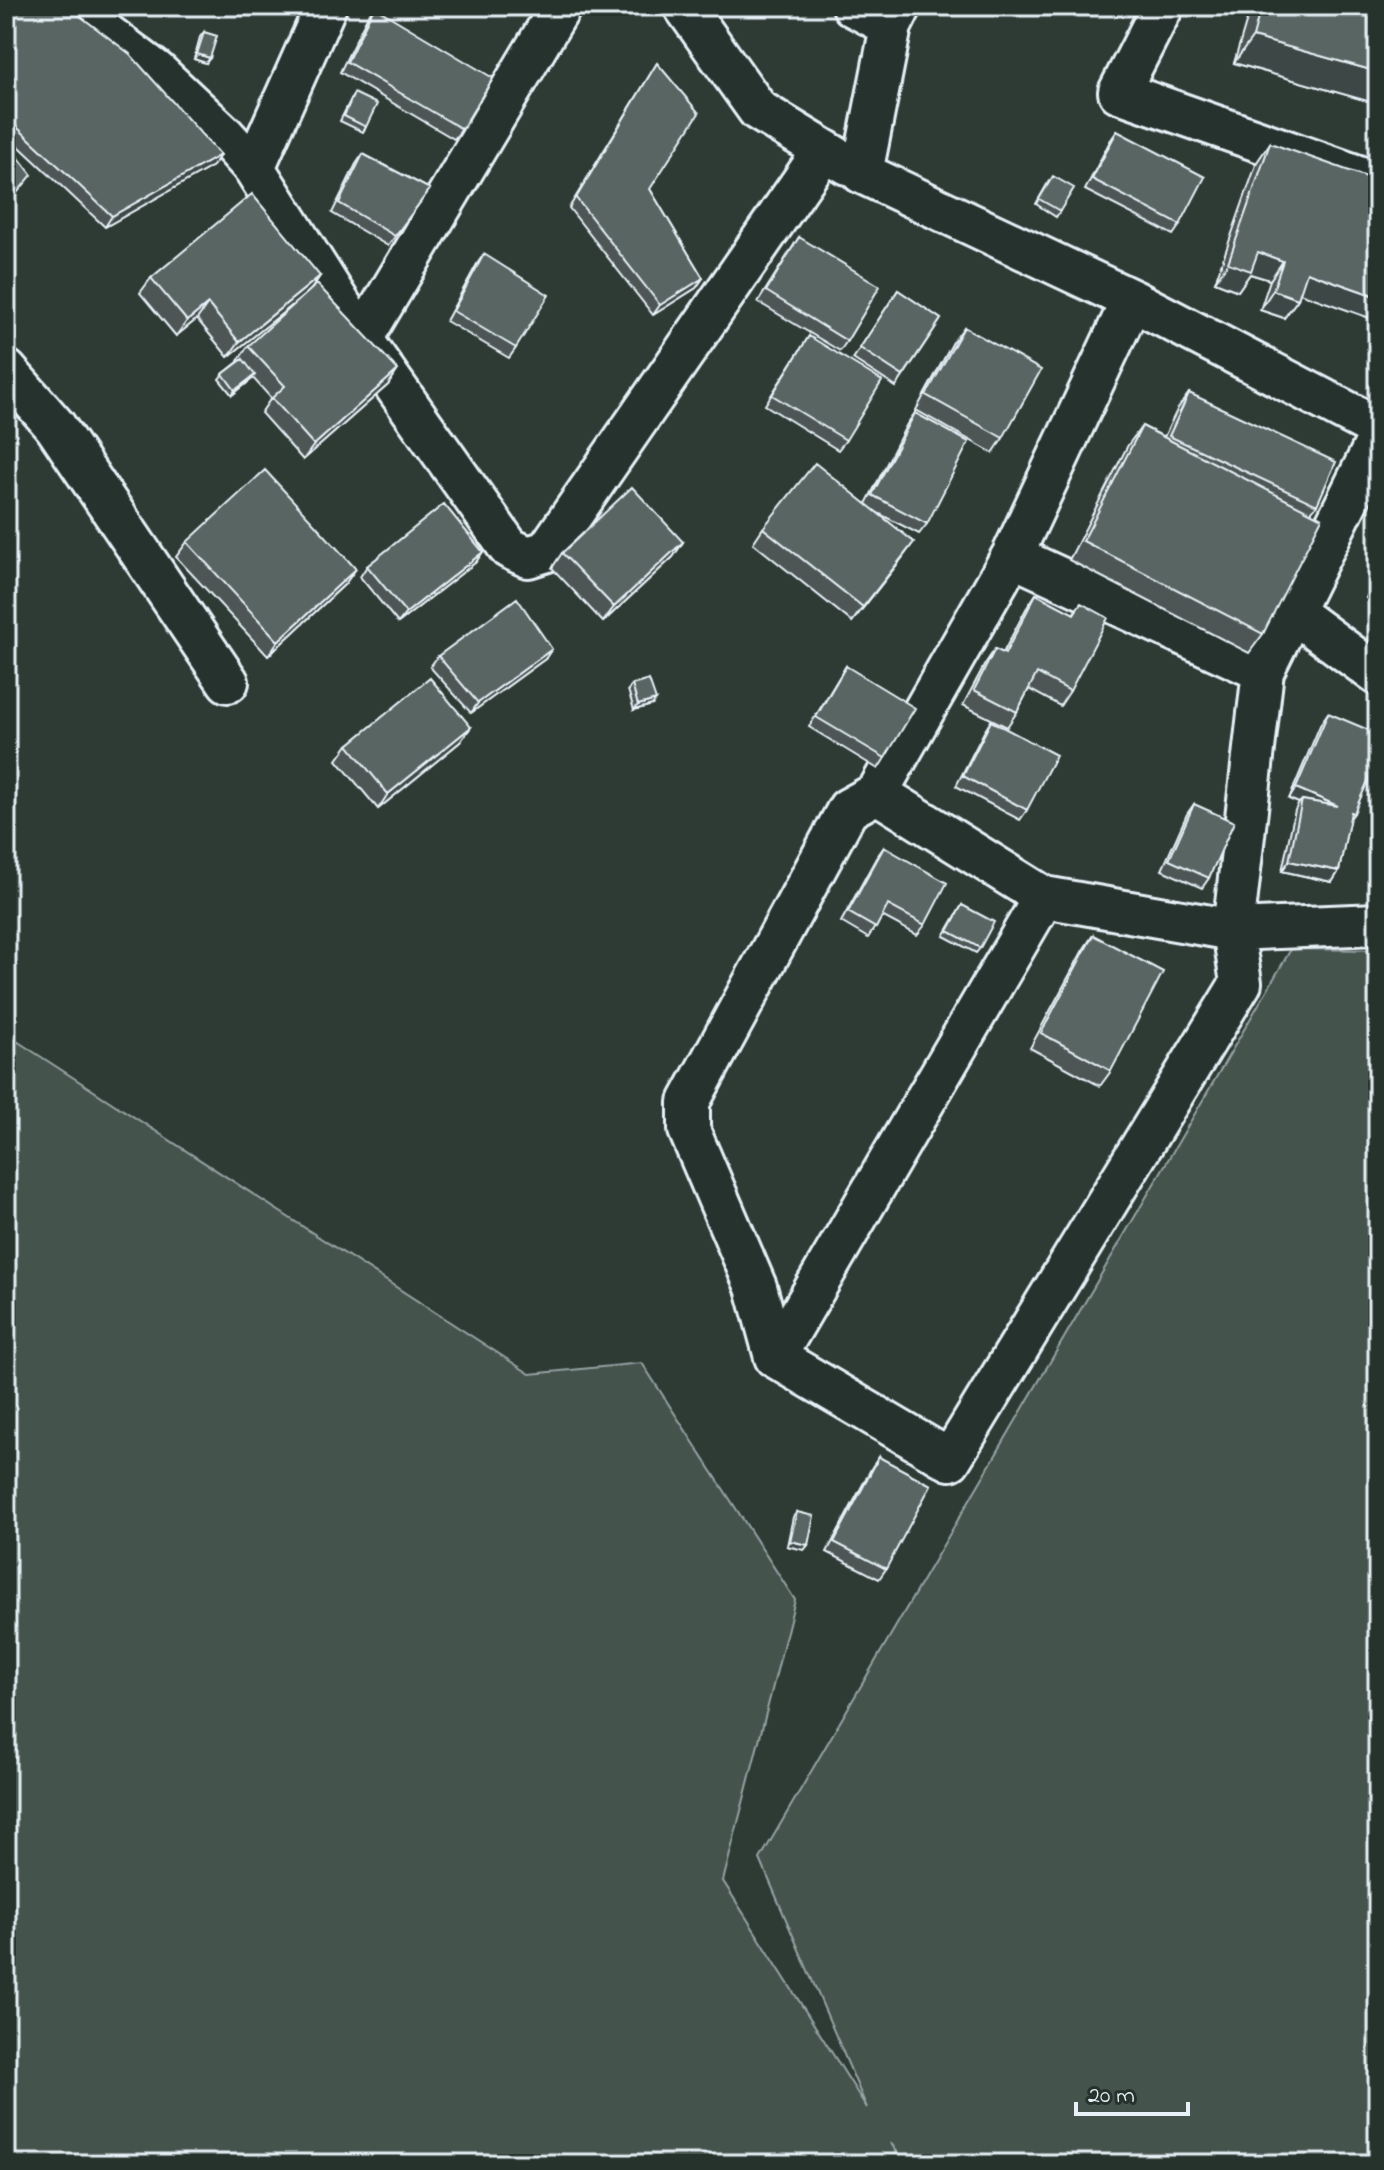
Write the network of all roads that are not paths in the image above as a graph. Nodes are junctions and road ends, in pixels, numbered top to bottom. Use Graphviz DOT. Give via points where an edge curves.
graph roads {
  1 [pos="70,6"];
  2 [pos="326,6"];
  3 [pos="561,6"];
  4 [pos="684,6"];
  5 [pos="853,6"];
  6 [pos="1163,6"];
  7 [pos="896,16"];
  8 [pos="824,150"];
  9 [pos="254,168"];
  10 [pos="862,173"];
  11 [pos="1378,183"];
  12 [pos="1132,300"];
  13 [pos="362,339"];
  14 [pos="6,370"];
  15 [pos="1378,428"];
  16 [pos="1378,439"];
  17 [pos="1012,556"];
  18 [pos="1293,612"];
  19 [pos="1263,671"];
  20 [pos="1378,675"];
  21 [pos="228,682"];
  22 [pos="877,793"];
  23 [pos="1044,897"];
  24 [pos="1378,924"];
  25 [pos="1233,930"];
  26 [pos="775,1357"];
  1 -- 9 [label="street" via="157,72"];
  2 -- 9 [label="street"];
  3 -- 13 [label="street"];
  4 -- 8 [label="street" via="758,110"];
  5 -- 7 [label="street"];
  6 -- 11 [label="street" via="1119,92"];
  7 -- 10 [label="street"];
  8 -- 10 [label="street"];
  8 -- 13 [label="street" via="547,551 528,557 509,548"];
  9 -- 13 [label="street"];
  10 -- 12 [label="street"];
  12 -- 15 [label="street"];
  12 -- 17 [label="street"];
  14 -- 21 [label="street" via="55,426"];
  16 -- 18 [label="street"];
  17 -- 19 [label="street"];
  17 -- 22 [label="street"];
  18 -- 19 [label="street"];
  18 -- 20 [label="street"];
  19 -- 25 [label="street"];
  22 -- 23 [label="street"];
  22 -- 26 [label="street" via="848,809 689,1102 689,1130 756,1287"];
  23 -- 25 [label="street"];
  23 -- 26 [label="street"];
  24 -- 25 [label="street"];
  25 -- 26 [label="street" via="1241,983 950,1460"];
}
